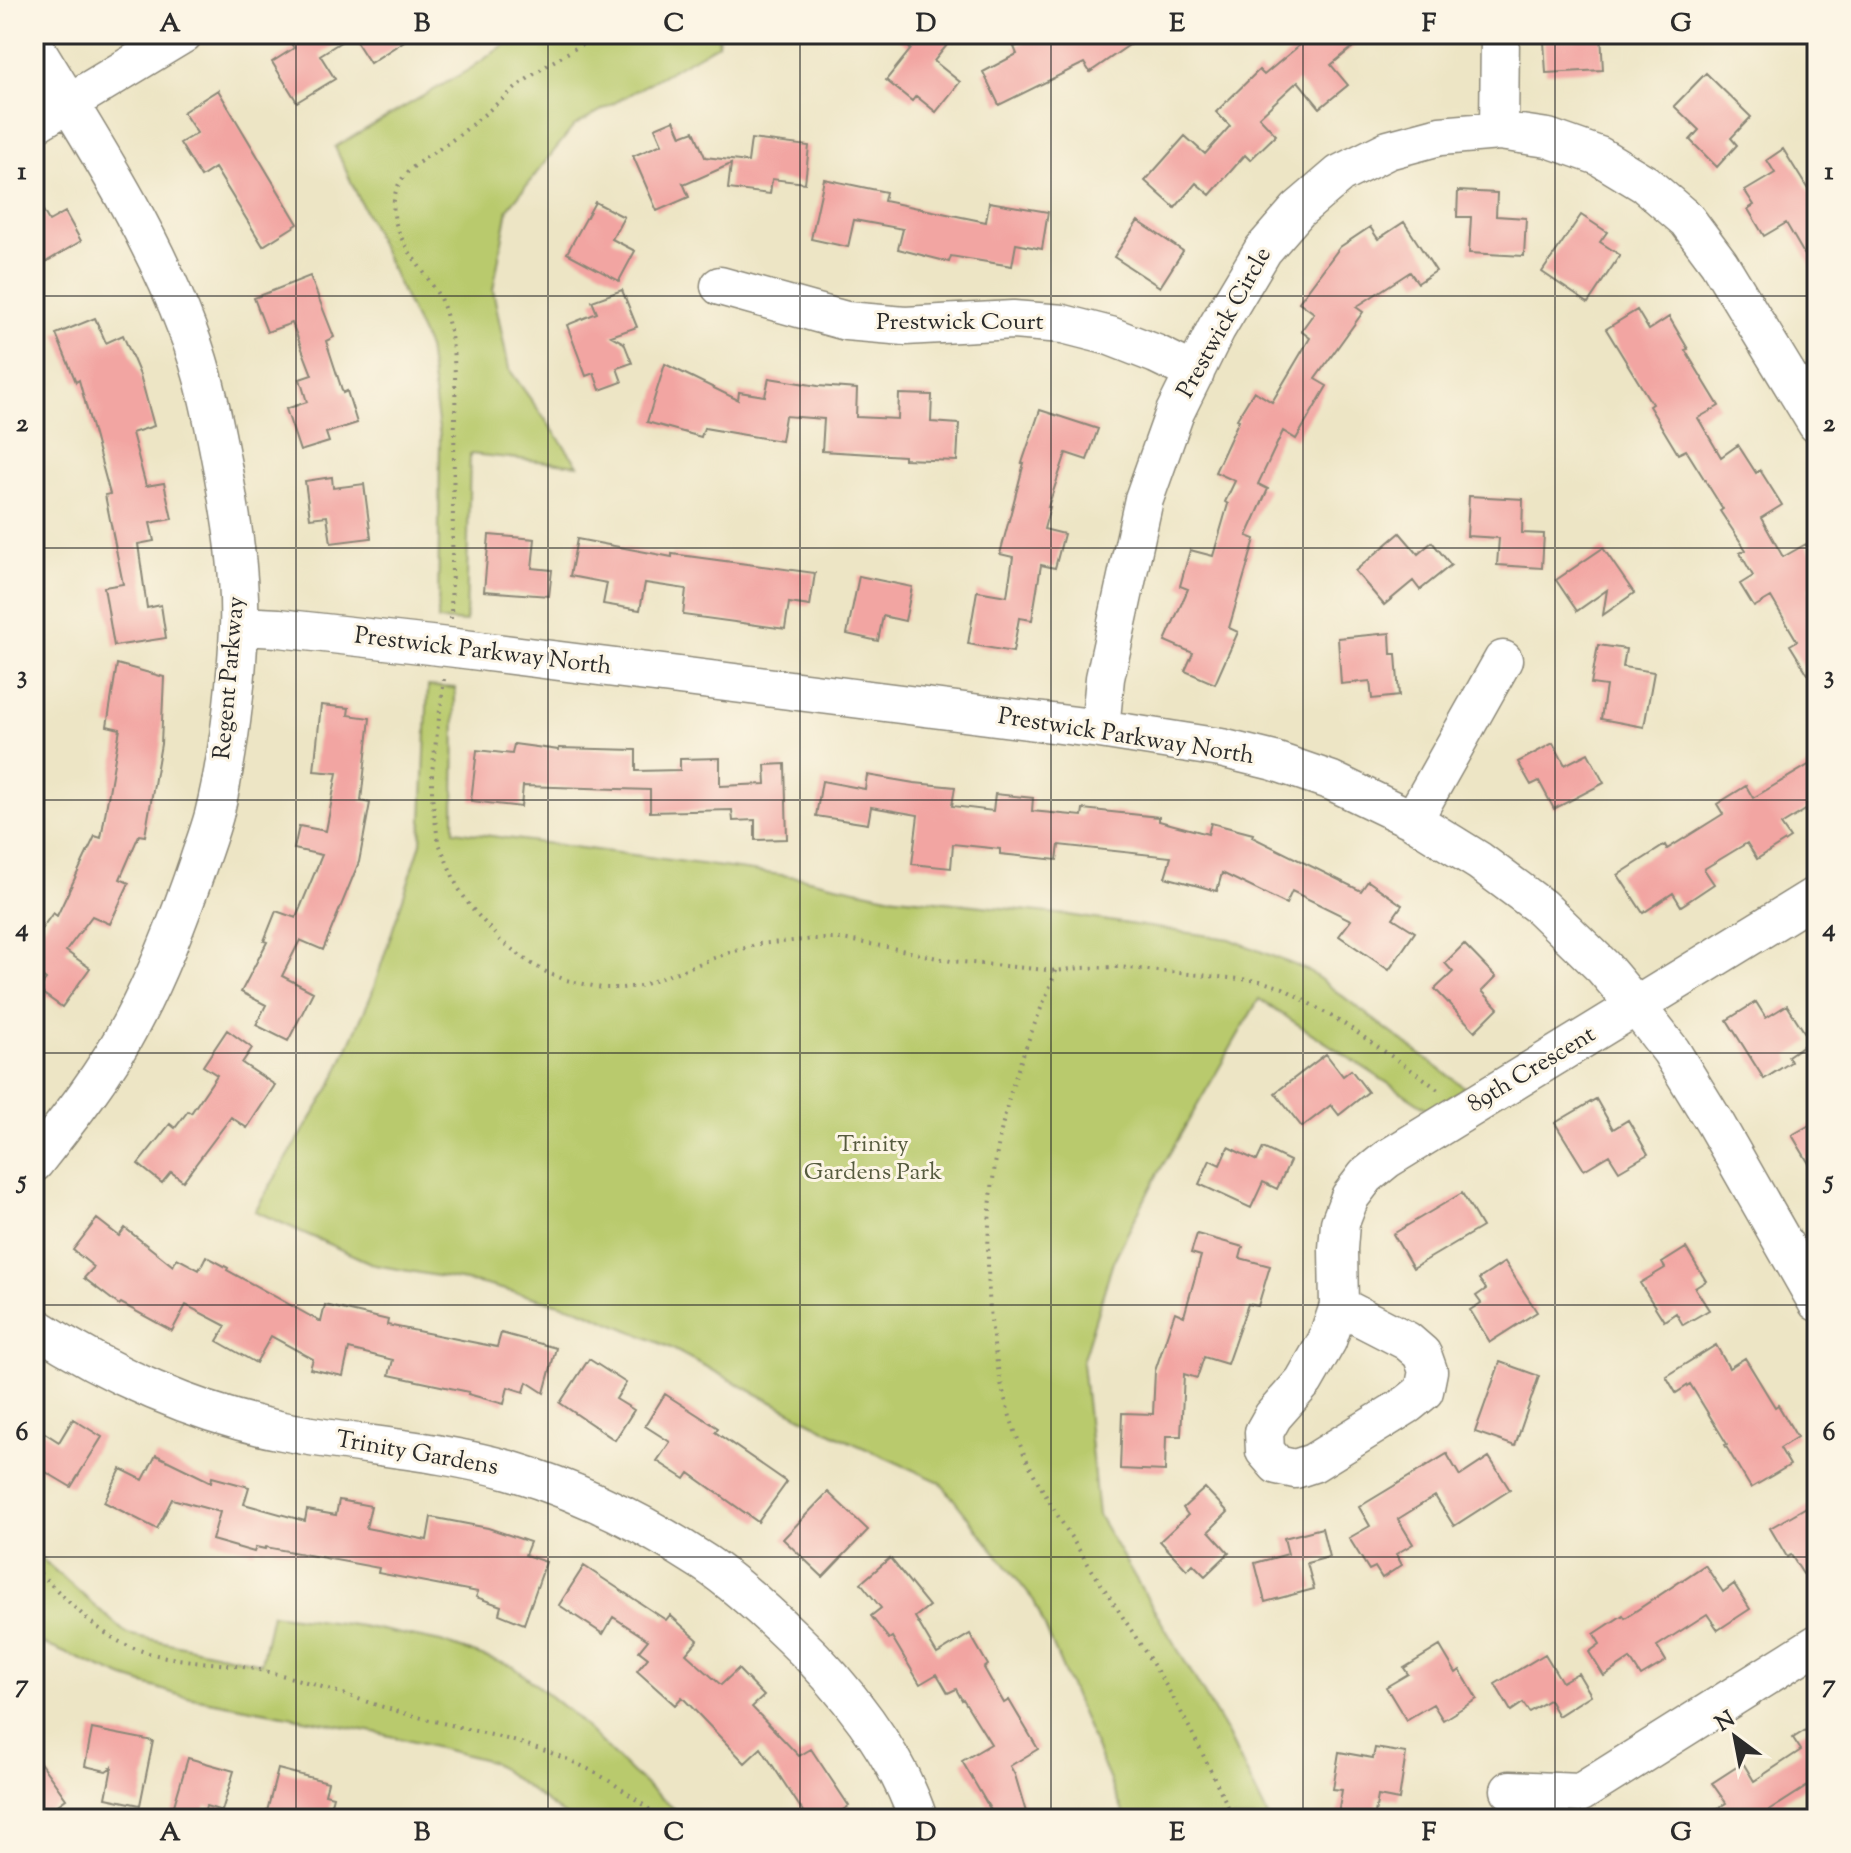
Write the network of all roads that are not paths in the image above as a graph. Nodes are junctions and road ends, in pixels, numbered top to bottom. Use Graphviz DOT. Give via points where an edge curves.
graph roads {
  1 [pos="183,34"];
  2 [pos="1500,34"];
  3 [pos="34,46"];
  4 [pos="68,102"];
  5 [pos="34,124"];
  6 [pos="1499,131"];
  7 [pos="720,286"];
  8 [pos="1195,373"];
  9 [pos="1817,424"];
  10 [pos="239,626"];
  11 [pos="1503,660"];
  12 [pos="1100,729"];
  13 [pos="1413,820"];
  14 [pos="1817,895"];
  15 [pos="1636,1006"];
  16 [pos="34,1163"];
  17 [pos="1817,1302"];
  18 [pos="1339,1306"];
  19 [pos="34,1326"];
  20 [pos="1817,1644"];
  21 [pos="1510,1790"];
  22 [pos="918,1819"];
  1 -- 4 [label="street"];
  2 -- 6 [label="street"];
  3 -- 4 [label="street, Regent Parkway"];
  4 -- 5 [label="street"];
  4 -- 10 [label="street, Regent Parkway" via="141,226 189,334 207,392 230,509"];
  6 -- 8 [label="street, Prestwick Circle" via="1401,146 1340,174 1263,250"];
  6 -- 9 [label="street, Prestwick Circle" via="1548,138 1599,156 1645,184 1687,220"];
  7 -- 8 [label="street, Prestwick Court" via="846,321 905,326 1013,320 1063,324 1110,336"];
  8 -- 12 [label="street, Prestwick Circle" via="1144,499 1105,678"];
  10 -- 12 [label="street, Prestwick Parkway North"];
  10 -- 16 [label="street, Regent Parkway" via="232,716 214,815 183,906 130,1026"];
  11 -- 13 [label="street"];
  12 -- 13 [label="street, Prestwick Parkway North" via="1274,761 1332,781"];
  13 -- 15 [label="street, Prestwick Parkway North" via="1541,907"];
  14 -- 15 [label="street, 89th Crescent"];
  15 -- 17 [label="street, Prestwick Parkway North" via="1671,1051"];
  15 -- 18 [label="street, 89th Crescent" via="1366,1176 1340,1223"];
  18 -- 18 [label="street, 89th Crescent" via="1422,1354 1428,1371 1424,1391 1313,1463 1295,1469 1277,1465 1265,1451 1264,1432 1304,1381"];
  19 -- 22 [label="street, Trinity Gardens" via="118,1374 197,1407 280,1431 438,1453 510,1470 643,1526 706,1564 816,1660 890,1759"];
  20 -- 21 [label="street" via="1580,1793"];
}
